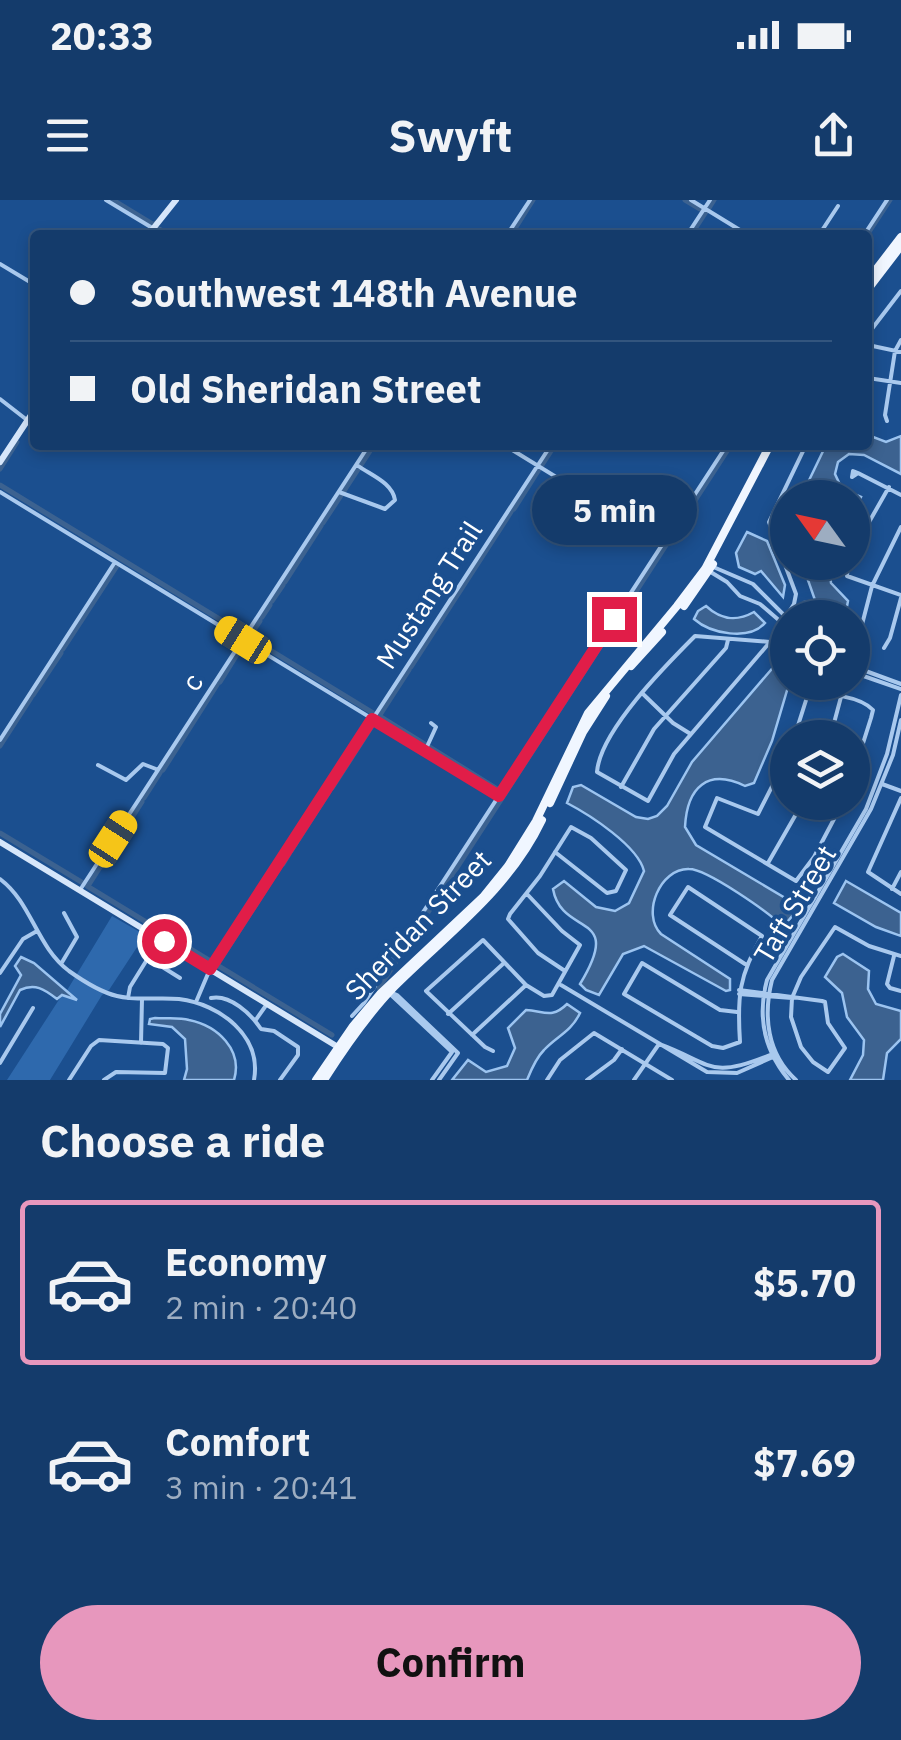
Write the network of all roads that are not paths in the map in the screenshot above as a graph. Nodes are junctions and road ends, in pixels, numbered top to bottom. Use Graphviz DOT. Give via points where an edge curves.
graph roads {
  1 [pos="106,200"];
  2 [pos="176,200"];
  3 [pos="530,200"];
  4 [pos="691,200"];
  5 [pos="710,200"];
  6 [pos="886,200"];
  7 [pos="838,206"];
  8 [pos="704,208"];
  9 [pos="148,230"];
  10 [pos="153,230"];
  11 [pos="510,230"];
  12 [pos="690,230"];
  13 [pos="740,230"];
  14 [pos="822,230"];
  15 [pos="867,230"];
  16 [pos="901,237"];
  17 [pos="901,246"];
  18 [pos="0,264"];
  19 [pos="872,275"];
  20 [pos="30,282"];
  21 [pos="872,284"];
  22 [pos="901,292"];
  23 [pos="872,329"];
  24 [pos="901,340"];
  25 [pos="872,346"];
  26 [pos="898,351"];
  27 [pos="872,379"];
  28 [pos="890,381"];
  29 [pos="901,383"];
  30 [pos="0,397"];
  31 [pos="30,416"];
  32 [pos="27,420"];
  33 [pos="888,420"];
  34 [pos="367,450"];
  35 [pos="513,450"];
  36 [pos="548,450"];
  37 [pos="725,450"];
  38 [pos="770,450"];
  39 [pos="804,450"];
  40 [pos="0,462"];
  41 [pos="539,464"];
  42 [pos="359,466"];
  43 [pos="858,473"];
  44 [pos="890,488"];
  45 [pos="0,492"];
  46 [pos="341,493"];
  47 [pos="901,494"];
  48 [pos="870,522"];
  49 [pos="901,527"];
  50 [pos="664,543"];
  51 [pos="115,562"];
  52 [pos="708,568"];
  53 [pos="736,577"];
  54 [pos="857,580"];
  55 [pos="728,584"];
  56 [pos="872,586"];
  57 [pos="762,594"];
  58 [pos="901,597"];
  59 [pos="793,600"];
  60 [pos="869,600"];
  61 [pos="770,603"];
  62 [pos="760,604"];
  63 [pos="770,610"];
  64 [pos="243,640"];
  65 [pos="728,640"];
  66 [pos="770,642"];
  67 [pos="884,648"];
  68 [pos="870,675"];
  69 [pos="901,689"];
  70 [pos="643,694"];
  71 [pos="850,700"];
  72 [pos="666,716"];
  73 [pos="372,719"];
  74 [pos="901,720"];
  75 [pos="432,723"];
  76 [pos="870,724"];
  77 [pos="691,734"];
  78 [pos="0,740"];
  79 [pos="425,751"];
  80 [pos="98,765"];
  81 [pos="158,770"];
  82 [pos="879,783"];
  83 [pos="621,786"];
  84 [pos="770,791"];
  85 [pos="901,794"];
  86 [pos="499,796"];
  87 [pos="793,820"];
  88 [pos="833,820"];
  89 [pos="0,842"];
  90 [pos="556,852"];
  91 [pos="768,865"];
  92 [pos="901,872"];
  93 [pos="0,879"];
  94 [pos="892,889"];
  95 [pos="80,890"];
  96 [pos="527,894"];
  97 [pos="901,894"];
  98 [pos="64,913"];
  99 [pos="37,931"];
  100 [pos="898,956"];
  101 [pos="504,962"];
  102 [pos="61,964"];
  103 [pos="745,964"];
  104 [pos="210,969"];
  105 [pos="566,972"];
  106 [pos="0,973"];
  107 [pos="180,978"];
  108 [pos="560,984"];
  109 [pos="526,985"];
  110 [pos="387,990"];
  111 [pos="901,991"];
  112 [pos="739,992"];
  113 [pos="766,996"];
  114 [pos="128,998"];
  115 [pos="142,998"];
  116 [pos="211,998"];
  117 [pos="792,998"];
  118 [pos="196,1002"];
  119 [pos="266,1004"];
  120 [pos="34,1008"];
  121 [pos="737,1012"];
  122 [pos="448,1014"];
  123 [pos="352,1016"];
  124 [pos="255,1020"];
  125 [pos="472,1035"];
  126 [pos="141,1044"];
  127 [pos="659,1044"];
  128 [pos="343,1047"];
  129 [pos="622,1049"];
  130 [pos="494,1051"];
  131 [pos="775,1055"];
  132 [pos="0,1062"];
  133 [pos="647,1063"];
  134 [pos="133,1073"];
  135 [pos="69,1080"];
  136 [pos="104,1080"];
  137 [pos="133,1080"];
  138 [pos="254,1080"];
  139 [pos="280,1080"];
  140 [pos="316,1080"];
  141 [pos="324,1080"];
  142 [pos="436,1080"];
  143 [pos="547,1080"];
  144 [pos="587,1080"];
  145 [pos="634,1080"];
  146 [pos="672,1080"];
  147 [pos="792,1080"];
  1 -- 9 [label="street"];
  2 -- 10 [label="street"];
  3 -- 11 [label="street"];
  4 -- 8 [label="street"];
  5 -- 8 [label="street"];
  6 -- 15 [label="street"];
  7 -- 14 [label="street"];
  8 -- 12 [label="street"];
  8 -- 13 [label="street"];
  16 -- 19 [label="main road"];
  17 -- 21 [label="main road"];
  18 -- 20 [label="street"];
  22 -- 23 [label="street"];
  24 -- 26 [label="street"];
  25 -- 26 [label="street"];
  26 -- 28 [label="street"];
  27 -- 28 [label="street"];
  28 -- 29 [label="street"];
  28 -- 33 [label="street"];
  30 -- 32 [label="street"];
  31 -- 32 [label="street"];
  32 -- 40 [label="street"];
  34 -- 42 [label="street, c"];
  35 -- 41 [label="street"];
  36 -- 41 [label="street, Mustang Trail"];
  37 -- 50 [label="street"];
  38 -- 52 [label="main road, Sheridan Street"];
  39 -- 59 [label="street" via="769,522"];
  41 -- 50 [label="street"];
  41 -- 73 [label="street, Mustang Trail"];
  42 -- 46 [label="street, c"];
  42 -- 46 [label="street" via="395,493 391,506"];
  43 -- 44 [label="street"];
  44 -- 47 [label="street"];
  44 -- 48 [label="street"];
  45 -- 51 [label="street"];
  46 -- 64 [label="street, c"];
  49 -- 56 [label="street"];
  50 -- 86 [label="street"];
  51 -- 64 [label="street"];
  51 -- 78 [label="street"];
  52 -- 53 [label="street"];
  52 -- 55 [label="street"];
  52 -- 110 [label="main road, Sheridan Street" via="592,716 513,870"];
  53 -- 55 [label="street"];
  53 -- 57 [label="street"];
  54 -- 56 [label="street"];
  55 -- 62 [label="street"];
  56 -- 58 [label="street"];
  56 -- 60 [label="street"];
  57 -- 61 [label="street"];
  57 -- 62 [label="street"];
  58 -- 67 [label="street"];
  62 -- 63 [label="street"];
  64 -- 73 [label="street"];
  64 -- 81 [label="street, c"];
  65 -- 66 [label="street"];
  65 -- 70 [label="street" via="695,636"];
  65 -- 72 [label="street"];
  66 -- 77 [label="street"];
  68 -- 69 [label="street"];
  69 -- 82 [label="street, Taft Street"];
  70 -- 72 [label="street"];
  70 -- 83 [label="street" via="610,739 597,772"];
  71 -- 76 [label="street" via="872,707"];
  72 -- 77 [label="street"];
  72 -- 83 [label="street"];
  73 -- 79 [label="street"];
  73 -- 104 [label="street, Mustang Trail"];
  74 -- 82 [label="street, Taft Street"];
  75 -- 79 [label="street"];
  77 -- 83 [label="street" via="648,800"];
  79 -- 86 [label="street"];
  80 -- 81 [label="street" via="126,780 144,764"];
  81 -- 95 [label="street, c"];
  82 -- 85 [label="street"];
  82 -- 113 [label="street, Taft Street" via="854,844"];
  84 -- 91 [label="street" via="758,814 717,798 705,827"];
  85 -- 94 [label="street" via="868,872"];
  86 -- 123 [label="street"];
  87 -- 91 [label="street"];
  88 -- 91 [label="street" via="796,881"];
  89 -- 95 [label="street"];
  90 -- 90 [label="street" via="612,894 626,870 571,827"];
  90 -- 96 [label="street"];
  92 -- 94 [label="street"];
  93 -- 99 [label="street" via="24,904"];
  94 -- 97 [label="street"];
  95 -- 104 [label="street"];
  96 -- 105 [label="street" via="580,945"];
  96 -- 105 [label="street" via="508,920"];
  98 -- 102 [label="street" via="76,938"];
  99 -- 102 [label="street"];
  99 -- 106 [label="street" via="23,939"];
  100 -- 111 [label="street" via="888,984"];
  100 -- 117 [label="street" via="835,927"];
  101 -- 109 [label="street"];
  101 -- 122 [label="street"];
  101 -- 122 [label="street" via="483,940 426,991"];
  102 -- 114 [label="street" via="104,992"];
  103 -- 103 [label="street" via="670,914 688,887 762,936"];
  103 -- 112 [label="street"];
  104 -- 118 [label="street, Mustang Trail"];
  104 -- 119 [label="street"];
  105 -- 108 [label="street"];
  107 -- 114 [label="street" via="148,958"];
  108 -- 109 [label="street" via="548,997"];
  108 -- 127 [label="street"];
  109 -- 125 [label="street"];
  110 -- 128 [label="main road, Sheridan Street"];
  110 -- 128 [label="main road, Sheridan Street"];
  110 -- 142 [label="street" via="452,1052"];
  110 -- 142 [label="street" via="458,1053"];
  112 -- 113 [label="street"];
  112 -- 121 [label="street"];
  113 -- 117 [label="street"];
  113 -- 131 [label="street, Taft Street"];
  114 -- 115 [label="street"];
  115 -- 118 [label="street"];
  115 -- 126 [label="street"];
  116 -- 124 [label="street" via="222,997"];
  117 -- 117 [label="street" via="824,1002 828,1023 844,1044 828,1072 802,1047"];
  118 -- 138 [label="street" via="246,1036"];
  119 -- 124 [label="street"];
  119 -- 128 [label="street"];
  120 -- 132 [label="street"];
  121 -- 121 [label="street" via="720,1010 642,963 624,994 723,1048 740,1042"];
  122 -- 125 [label="street"];
  124 -- 139 [label="street" via="299,1050"];
  125 -- 130 [label="street"];
  126 -- 134 [label="street" via="166,1046 166,1071"];
  126 -- 135 [label="street" via="98,1040"];
  127 -- 131 [label="street" via="714,1074 737,1073"];
  127 -- 133 [label="street"];
  128 -- 140 [label="main road, Sheridan Street"];
  128 -- 141 [label="main road, Sheridan Street"];
  129 -- 133 [label="street"];
  129 -- 143 [label="street" via="594,1033"];
  129 -- 144 [label="street"];
  131 -- 147 [label="street"];
  133 -- 145 [label="street"];
  133 -- 146 [label="street"];
  134 -- 136 [label="street" via="110,1073"];
  134 -- 137 [label="street"];
}
